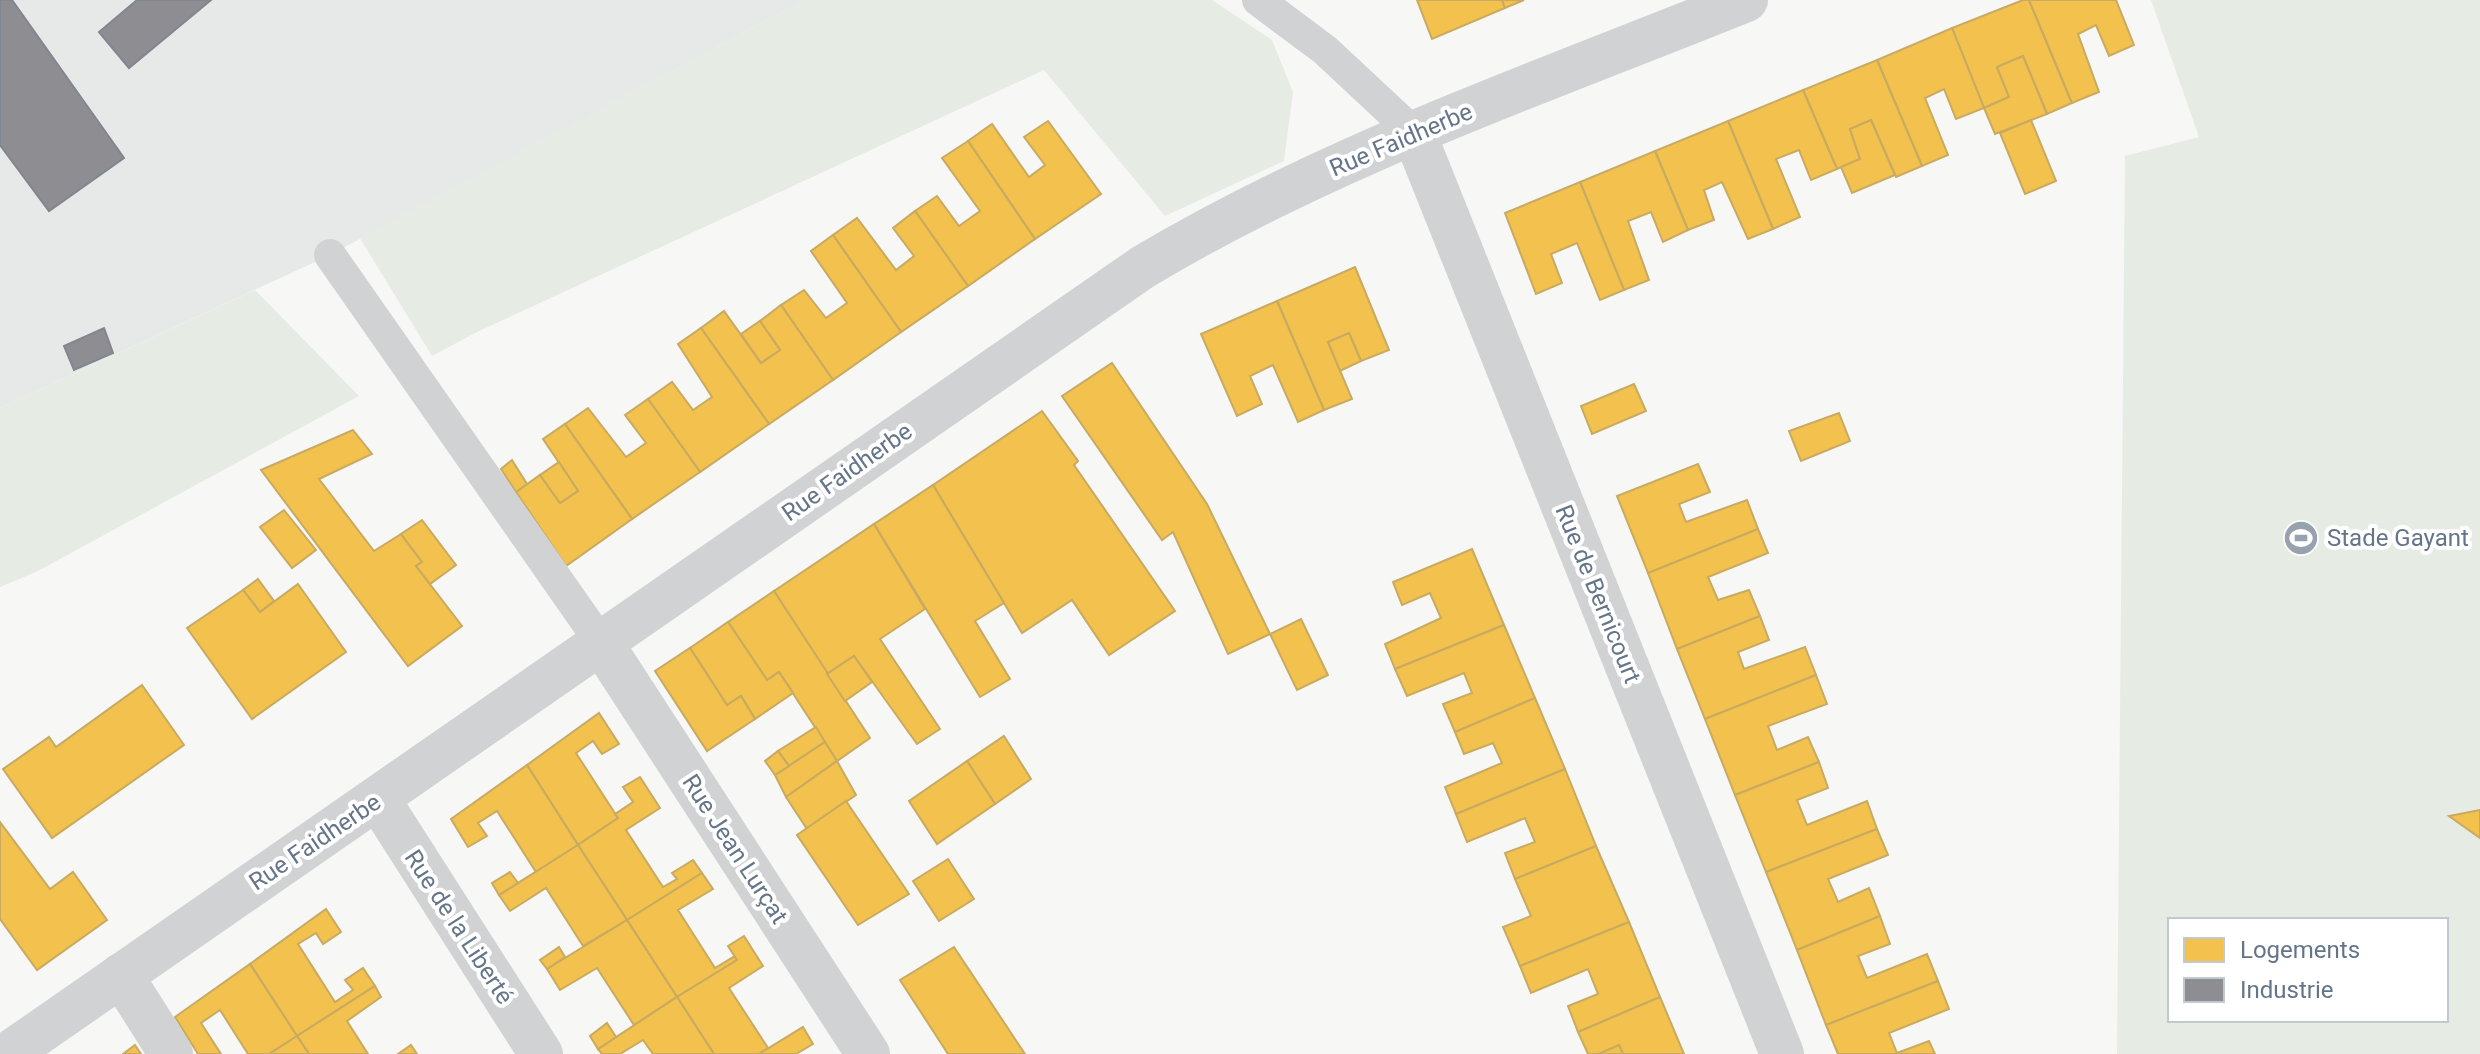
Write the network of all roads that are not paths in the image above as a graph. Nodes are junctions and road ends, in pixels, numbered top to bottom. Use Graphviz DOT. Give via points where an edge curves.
graph roads {
  1 [pos="1258,0"];
  2 [pos="1746,0"];
  3 [pos="1414,133"];
  4 [pos="330,255"];
  5 [pos="602,644"];
  6 [pos="378,799"];
  7 [pos="121,975"];
  8 [pos="8,1054"];
  9 [pos="171,1054"];
  10 [pos="541,1054"];
  11 [pos="868,1054"];
  12 [pos="1782,1054"];
  1 -- 3 [label="lane" via="1325,50"];
  2 -- 3 [label="street, Rue Faidherbe"];
  3 -- 5 [label="street, Rue Faidherbe" via="1286,189 1143,267"];
  3 -- 12 [label="street, Rue de Bernicourt"];
  4 -- 5 [label="lane"];
  5 -- 6 [label="street, Rue Faidherbe"];
  5 -- 11 [label="street, Rue Jean Lurçat"];
  6 -- 7 [label="street, Rue Faidherbe"];
  6 -- 10 [label="street, Rue de la Liberté"];
  7 -- 8 [label="street, Rue Faidherbe"];
  7 -- 9 [label="street"];
}
